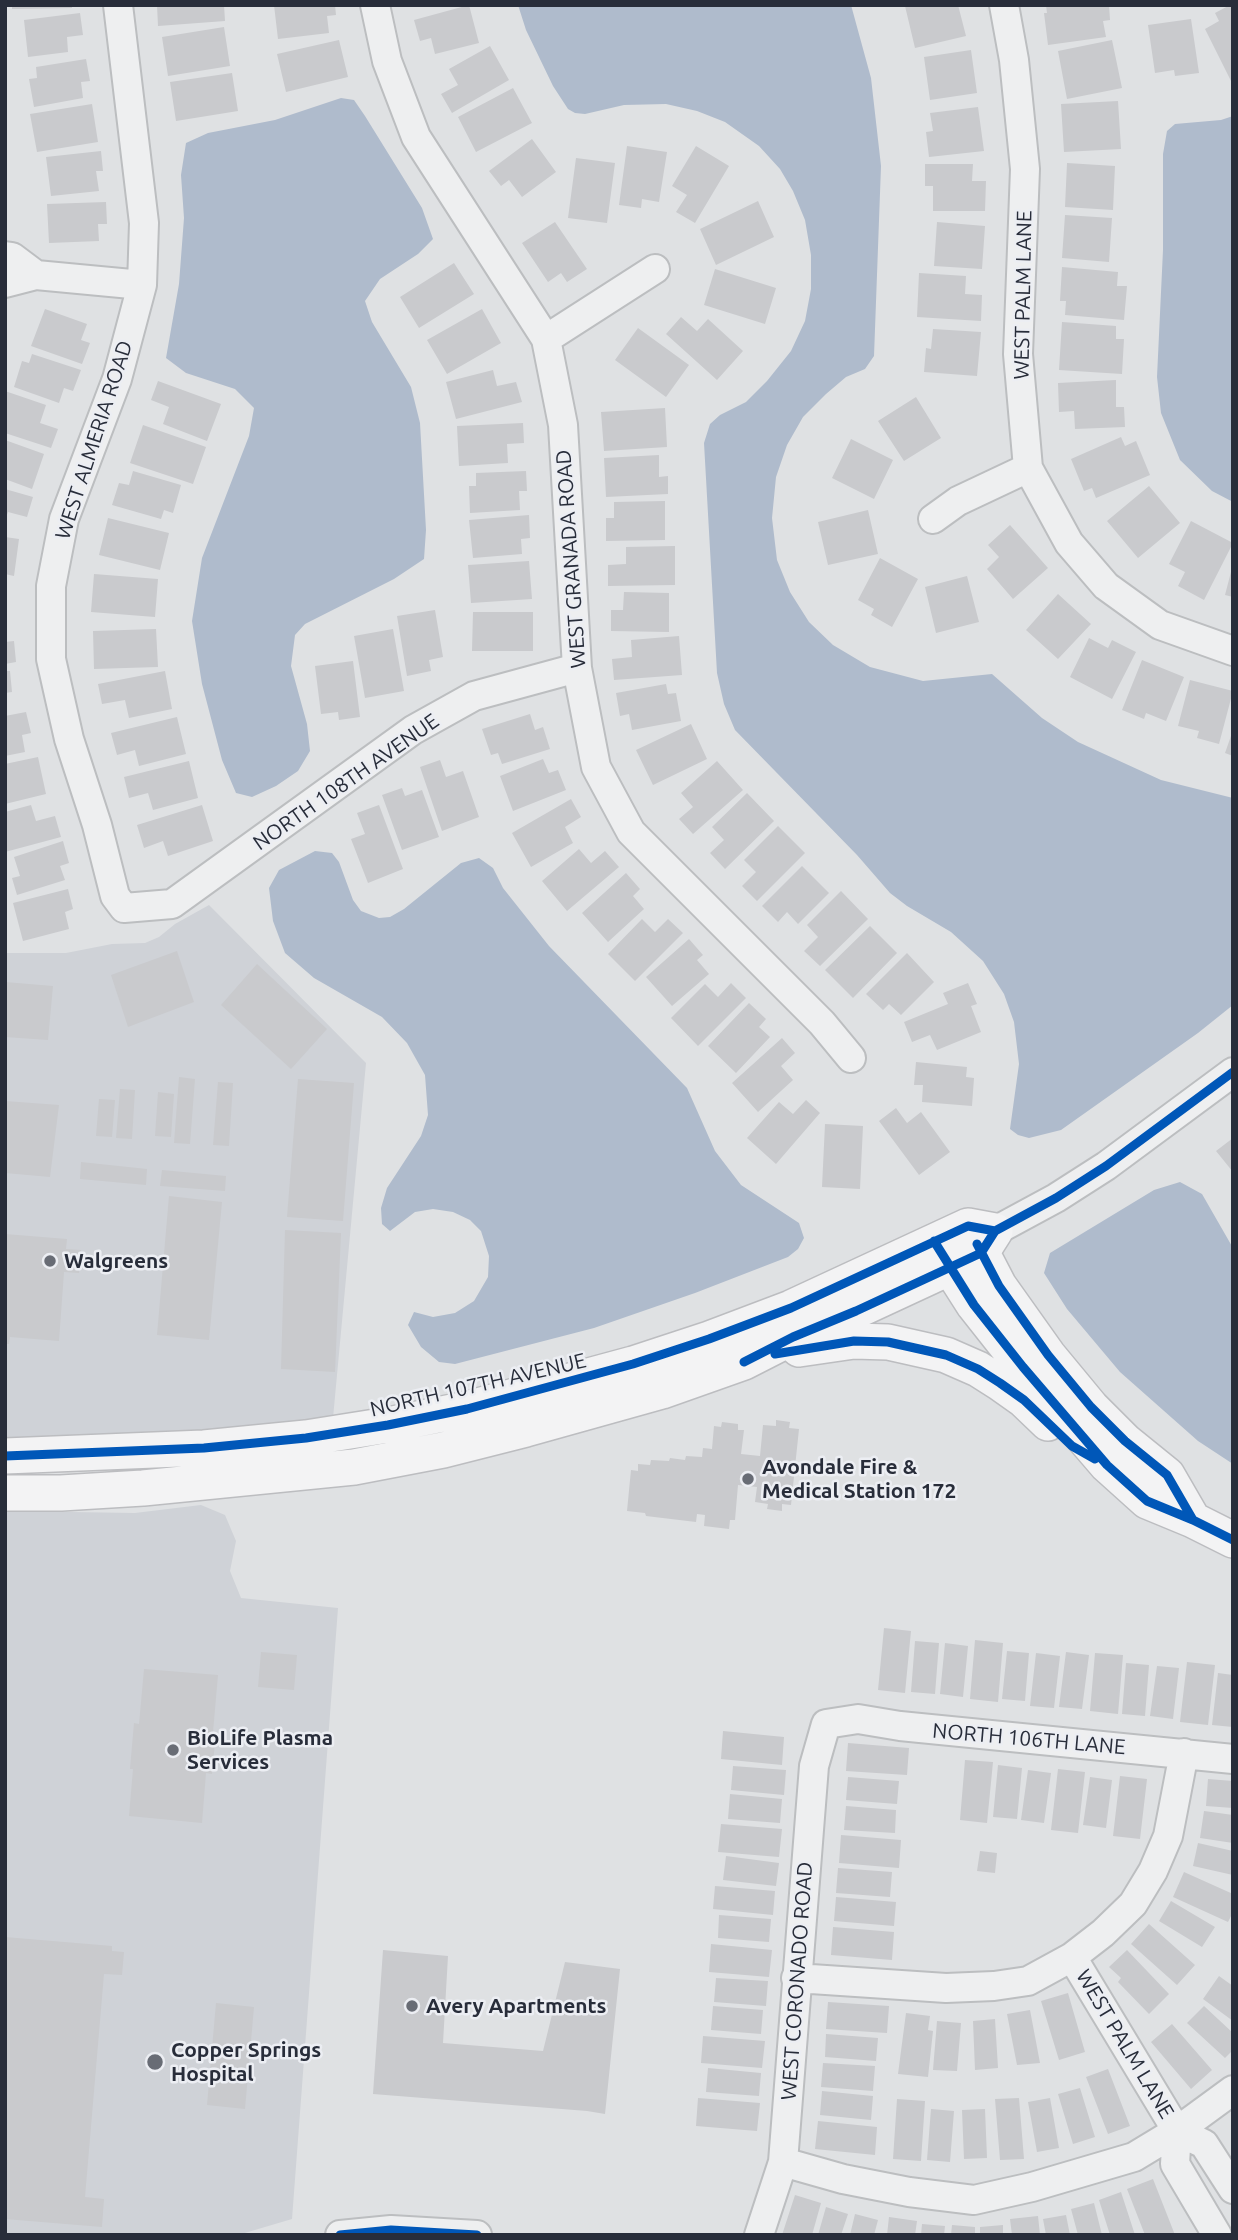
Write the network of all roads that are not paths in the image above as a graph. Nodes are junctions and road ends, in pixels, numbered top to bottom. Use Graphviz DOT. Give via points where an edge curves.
graph roads {
  1 [pos="118,5"];
  2 [pos="375,5"];
  3 [pos="1004,5"];
  4 [pos="5,256"];
  5 [pos="655,269"];
  6 [pos="36,275"];
  7 [pos="5,283"];
  8 [pos="142,285"];
  9 [pos="546,339"];
  10 [pos="1028,468"];
  11 [pos="933,519"];
  12 [pos="1233,651"];
  13 [pos="577,668"];
  14 [pos="124,908"];
  15 [pos="851,1058"];
  16 [pos="1233,1072"];
  17 [pos="963,1244"];
  18 [pos="648,1360"];
  19 [pos="744,1362"];
  20 [pos="658,1393"];
  21 [pos="5,1456"];
  22 [pos="1107,1465"];
  23 [pos="5,1493"];
  24 [pos="1193,1520"];
  25 [pos="1233,1540"];
  26 [pos="826,1724"];
  27 [pos="1184,1753"];
  28 [pos="1233,1759"];
  29 [pos="1072,1957"];
  30 [pos="796,1978"];
  31 [pos="1233,2090"];
  32 [pos="1177,2131"];
  33 [pos="783,2162"];
  34 [pos="1232,2187"];
  35 [pos="1200,2206"];
  36 [pos="340,2235"];
  37 [pos="477,2235"];
  38 [pos="759,2235"];
  39 [pos="1217,2235"];
  1 -- 8 [label="street, WEST ALMERIA ROAD" via="144,223"];
  2 -- 9 [label="street, WEST GRANADA ROAD" via="387,61 416,137"];
  3 -- 10 [label="street, WEST PALM LANE" via="1025,169 1018,354"];
  4 -- 6 [label="street"];
  5 -- 9 [label="street"];
  6 -- 7 [label="street"];
  6 -- 8 [label="street"];
  8 -- 14 [label="street, WEST ALMERIA ROAD" via="117,379 64,519 51,586 54,673 115,896"];
  9 -- 13 [label="street, WEST GRANADA ROAD" via="563,425"];
  10 -- 11 [label="street" via="958,501"];
  10 -- 12 [label="street, WEST PALM LANE" via="1069,543 1106,586 1160,625"];
  13 -- 14 [label="street, NORTH 108TH AVENUE" via="474,696 413,730 172,904"];
  13 -- 15 [label="street, WEST GRANADA ROAD" via="596,768 631,832 822,1023"];
  16 -- 17 [label="street" via="1056,1198"];
  17 -- 18 [label="main road, NORTH 107TH AVENUE"];
  17 -- 19 [label="main road" via="856,1311"];
  17 -- 22 [label="main road" via="974,1305"];
  17 -- 24 [label="main road" via="1091,1407 1167,1475"];
  18 -- 20 [label="main road"];
  18 -- 21 [label="main road, NORTH 107TH AVENUE" via="467,1409 306,1438 204,1448"];
  19 -- 20 [label="main road"];
  19 -- 22 [label="main road" via="854,1341 887,1342 946,1355 1000,1383 1072,1447"];
  20 -- 23 [label="main road" via="467,1444 354,1467 143,1488"];
  22 -- 24 [label="main road" via="1147,1501"];
  24 -- 25 [label="main road"];
  26 -- 27 [label="street, NORTH 106TH LANE" via="858,1719"];
  26 -- 30 [label="street, WEST CORONADO ROAD" via="814,1766"];
  27 -- 28 [label="street, NORTH 106TH LANE"];
  27 -- 29 [label="street" via="1168,1836 1153,1871 1133,1904"];
  29 -- 30 [label="street" via="1028,1981 994,1986 946,1989"];
  29 -- 32 [label="street, WEST PALM LANE"];
  30 -- 33 [label="street, WEST CORONADO ROAD"];
  31 -- 32 [label="street"];
  32 -- 33 [label="street" via="1134,2158 974,2200 843,2179"];
  32 -- 34 [label="street, WEST PALM LANE" via="1204,2144"];
  32 -- 35 [label="street, WEST PALM LANE" via="1175,2164"];
  33 -- 38 [label="street, WEST CORONADO ROAD"];
  34 -- 35 [label="street"];
  35 -- 39 [label="street, WEST PALM LANE"];
  36 -- 37 [label="street" via="391,2230"];
}
